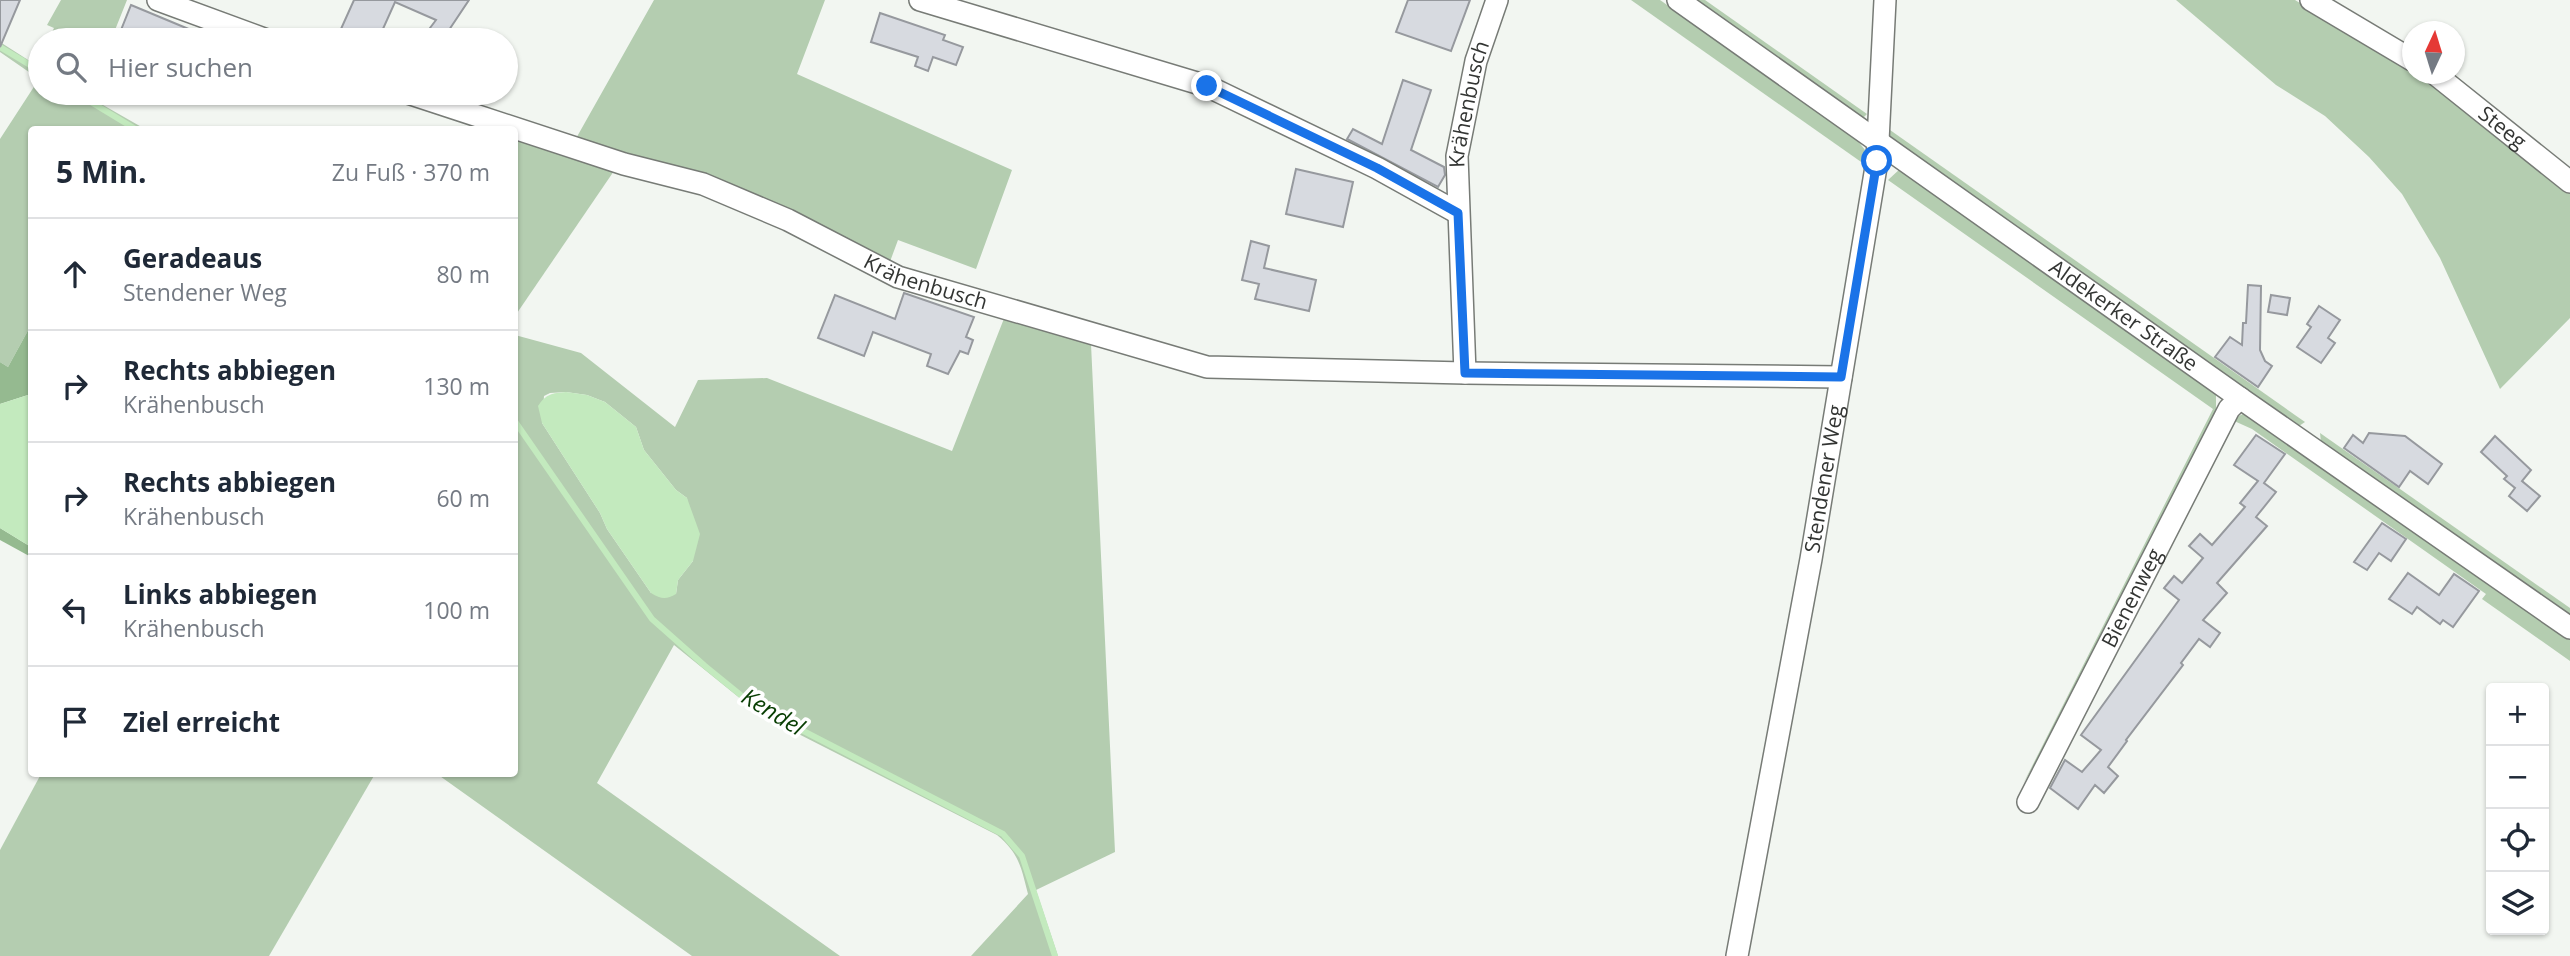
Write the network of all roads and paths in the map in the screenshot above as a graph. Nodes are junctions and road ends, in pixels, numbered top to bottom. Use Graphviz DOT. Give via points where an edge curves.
graph roads {
  1 [pos="158,0"];
  2 [pos="920,0"];
  3 [pos="1497,0"];
  4 [pos="1678,0"];
  5 [pos="1885,0"];
  6 [pos="2311,0"];
  7 [pos="234,28"];
  8 [pos="2402,54"];
  9 [pos="2448,84"];
  10 [pos="445,105"];
  11 [pos="508,126"];
  12 [pos="518,129"];
  13 [pos="1879,142"];
  14 [pos="2570,182"];
  15 [pos="1458,213"];
  16 [pos="1465,373"];
  17 [pos="1841,377"];
  18 [pos="2240,398"];
  19 [pos="2570,628"];
  20 [pos="2028,802"];
  21 [pos="1737,956"];
  1 -- 7 [label="street"];
  2 -- 15 [label="street" via="1207,86 1377,168"];
  3 -- 15 [label="street, Krähenbusch" via="1476,61 1457,156"];
  4 -- 13 [label="street, Aldekerker Straße"];
  5 -- 13 [label="street, Stendener Weg"];
  6 -- 8 [label="street"];
  9 -- 14 [label="street, Steeg"];
  10 -- 11 [label="street, Krähenbusch"];
  12 -- 16 [label="street, Krähenbusch" via="703,184 788,220 898,277 1208,367"];
  13 -- 17 [label="street, Stendener Weg"];
  13 -- 18 [label="street, Aldekerker Straße"];
  15 -- 16 [label="street, Krähenbusch"];
  16 -- 17 [label="street, Krähenbusch"];
  17 -- 21 [label="street, Stendener Weg"];
  18 -- 19 [label="street, Aldekerker Straße"];
  18 -- 20 [label="street, Bienenweg" via="2229,409"];
}
